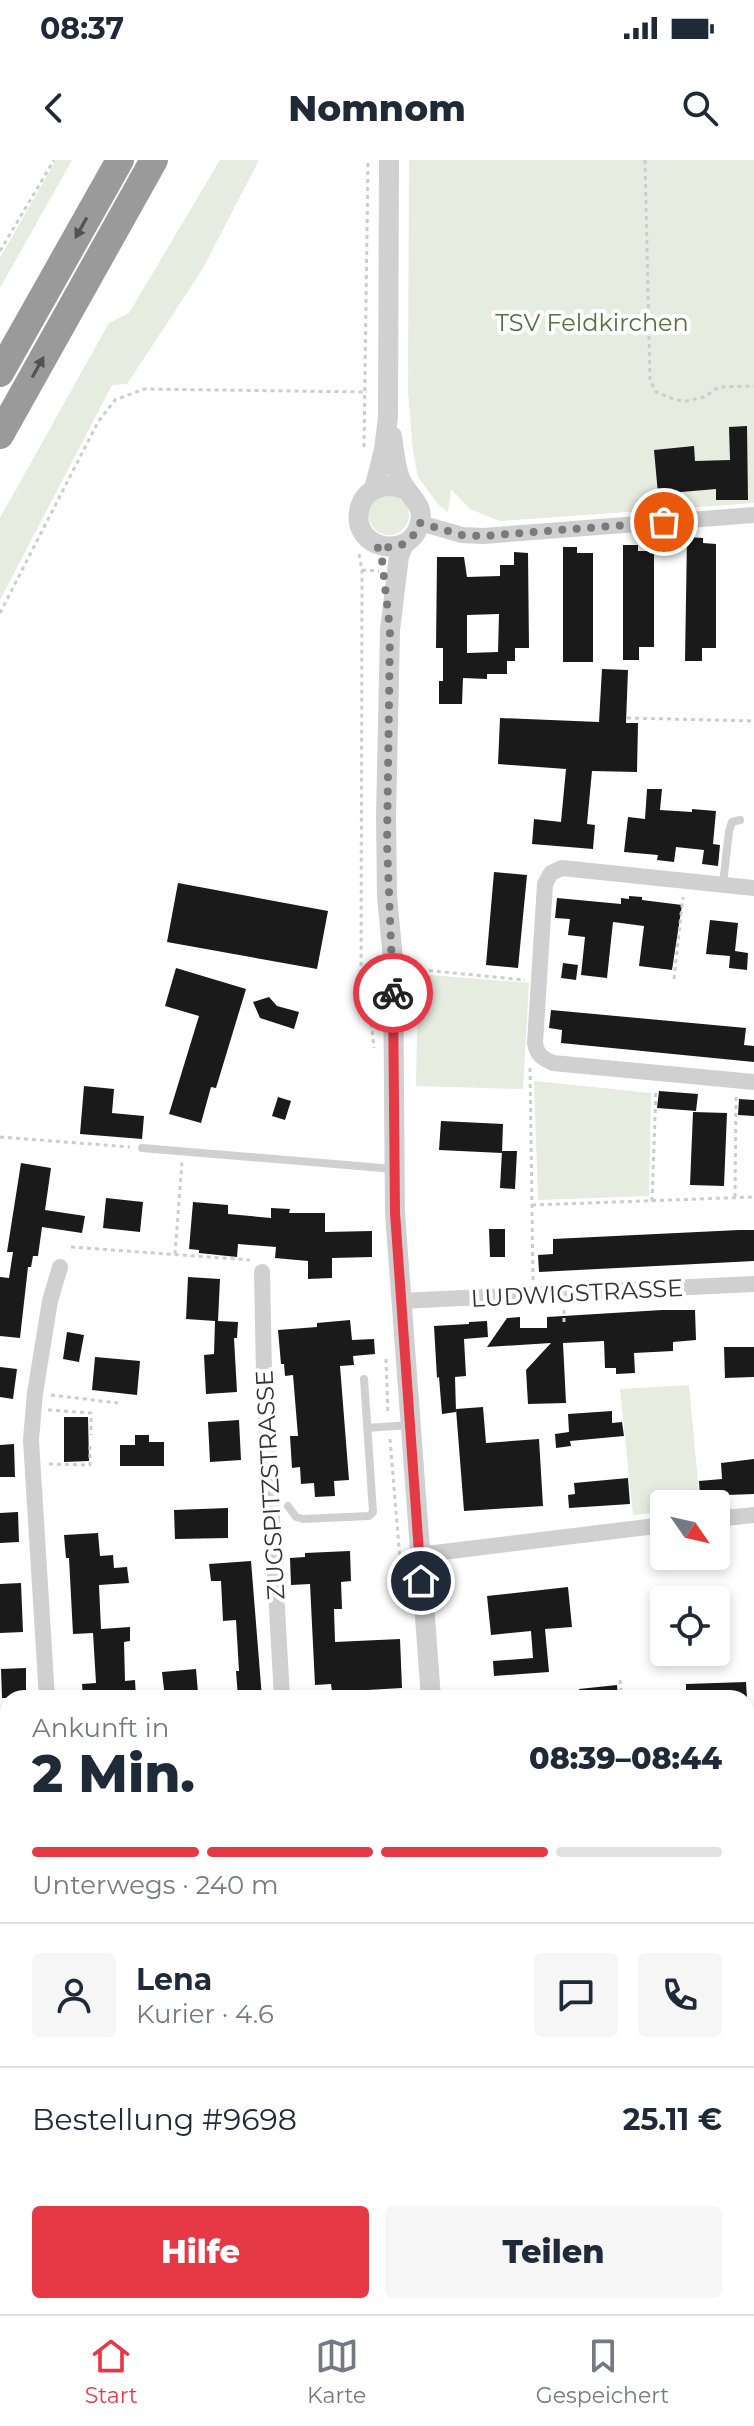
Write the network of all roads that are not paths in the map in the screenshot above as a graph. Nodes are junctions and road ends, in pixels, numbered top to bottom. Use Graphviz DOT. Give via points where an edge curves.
graph roads {
  1 [pos="120,160"];
  2 [pos="154,160"];
  3 [pos="389,160"];
  4 [pos="0,373"];
  5 [pos="388,417"];
  6 [pos="0,435"];
  7 [pos="374,489"];
  8 [pos="406,490"];
  9 [pos="754,515"];
  10 [pos="420,523"];
  11 [pos="404,544"];
  12 [pos="377,545"];
  13 [pos="390,630"];
  14 [pos="740,820"];
  15 [pos="723,885"];
  16 [pos="754,888"];
  17 [pos="754,1082"];
  18 [pos="142,1148"];
  19 [pos="394,1169"];
  20 [pos="260,1266"];
  21 [pos="60,1267"];
  22 [pos="754,1284"];
  23 [pos="400,1301"];
  24 [pos="364,1379"];
  25 [pos="409,1425"];
  26 [pos="367,1428"];
  27 [pos="288,1506"];
  28 [pos="754,1515"];
  29 [pos="730,1518"];
  30 [pos="650,1527"];
  31 [pos="418,1555"];
  32 [pos="47,1690"];
  33 [pos="282,1690"];
  34 [pos="430,1690"];
  1 -- 4 [label="highway, one-way"];
  6 -- 2 [label="highway, one-way"];
  3 -- 5 [label="street"];
  5 -- 7 [label="street"];
  5 -- 8 [label="street"];
  7 -- 8 [label="street" via="390,485"];
  7 -- 12 [label="street" via="361,504 358,518 366,537"];
  8 -- 10 [label="street" via="418,504"];
  9 -- 10 [label="street" via="483,536"];
  10 -- 11 [label="street"];
  11 -- 12 [label="street"];
  11 -- 13 [label="street"];
  12 -- 13 [label="street"];
  13 -- 19 [label="street" via="386,816"];
  14 -- 15 [label="lane" via="732,822 729,831"];
  15 -- 16 [label="street"];
  15 -- 17 [label="street" via="562,868 551,873 545,884 535,1043 542,1058 553,1063"];
  18 -- 19 [label="lane"];
  19 -- 23 [label="street"];
  20 -- 33 [label="street, ZUGSPITZSTRASSE"];
  21 -- 32 [label="street" via="50,1301 31,1440"];
  22 -- 23 [label="street, LUDWIGSTRASSE"];
  23 -- 25 [label="street"];
  24 -- 26 [label="lane"];
  25 -- 26 [label="lane"];
  25 -- 31 [label="street"];
  26 -- 27 [label="lane" via="373,1512 369,1516 303,1519"];
  28 -- 29 [label="street"];
  30 -- 31 [label="street"];
  31 -- 34 [label="street"];
}
